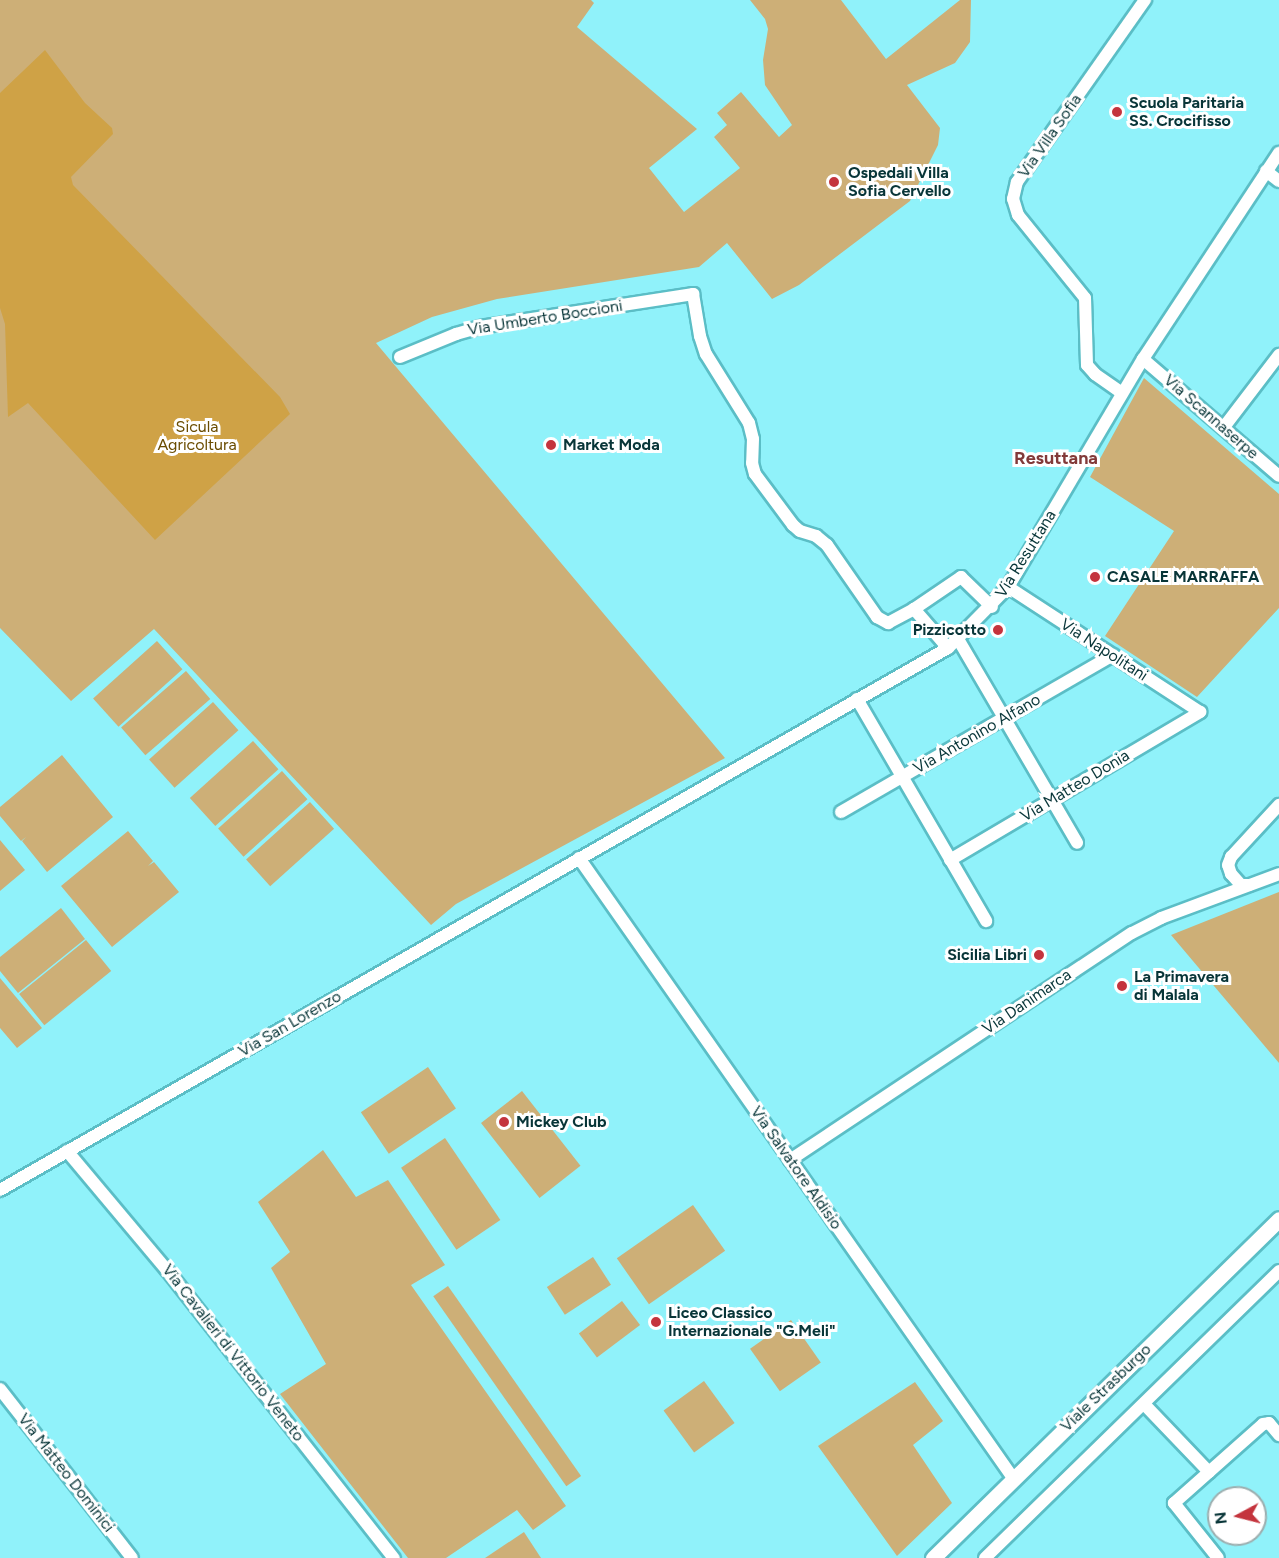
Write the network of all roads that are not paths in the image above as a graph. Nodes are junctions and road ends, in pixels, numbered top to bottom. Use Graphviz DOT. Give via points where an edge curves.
graph roads {
  1 [pos="1145,0"];
  2 [pos="1279,153"];
  3 [pos="1266,171"];
  4 [pos="1279,181"];
  5 [pos="1279,355"];
  6 [pos="400,357"];
  7 [pos="1143,358"];
  8 [pos="1122,393"];
  9 [pos="1224,427"];
  10 [pos="1279,476"];
  11 [pos="1008,587"];
  12 [pos="992,607"];
  13 [pos="914,609"];
  14 [pos="958,639"];
  15 [pos="948,648"];
  16 [pos="1113,655"];
  17 [pos="857,699"];
  18 [pos="1200,712"];
  19 [pos="1004,719"];
  20 [pos="902,777"];
  21 [pos="1051,800"];
  22 [pos="1279,804"];
  23 [pos="841,812"];
  24 [pos="1077,843"];
  25 [pos="579,858"];
  26 [pos="950,860"];
  27 [pos="1279,874"];
  28 [pos="1250,885"];
  29 [pos="986,921"];
  30 [pos="68,1152"];
  31 [pos="790,1160"];
  32 [pos="0,1190"];
  33 [pos="1279,1219"];
  34 [pos="1279,1271"];
  35 [pos="0,1389"];
  36 [pos="1144,1404"];
  37 [pos="1279,1435"];
  38 [pos="1209,1472"];
  39 [pos="1013,1478"];
  40 [pos="132,1558"];
  41 [pos="394,1558"];
  42 [pos="933,1558"];
  43 [pos="985,1558"];
  44 [pos="1218,1558"];
  1 -- 8 [label="street, Via Villa Sofia" via="1017,182 1013,199 1018,215 1085,298 1086,357 1090,370"];
  2 -- 3 [label="street, Via Resuttana"];
  3 -- 4 [label="street"];
  3 -- 7 [label="street, Via Resuttana"];
  5 -- 9 [label="street"];
  6 -- 13 [label="street, Via Umberto Boccioni" via="480,327 693,294 706,354 749,423 755,474 793,525 827,545 877,617 888,623"];
  7 -- 8 [label="street, Via Resuttana"];
  7 -- 9 [label="street, Via Scannaserpe"];
  8 -- 11 [label="street, Via Resuttana"];
  9 -- 10 [label="street, Via Scannaserpe"];
  11 -- 12 [label="street, Via Resuttana"];
  11 -- 16 [label="street, Via Napolitani"];
  12 -- 13 [label="street" via="961,577"];
  12 -- 14 [label="street, Via Resuttana"];
  13 -- 15 [label="street"];
  14 -- 15 [label="street, Via Resuttana"];
  14 -- 19 [label="street"];
  15 -- 17 [label="street, Via Resuttana"];
  16 -- 18 [label="street, Via Napolitani"];
  16 -- 19 [label="street, Via Antonino Alfano"];
  17 -- 20 [label="street"];
  17 -- 25 [label="street, Via Resuttana"];
  18 -- 21 [label="street, Via Matteo Donia"];
  19 -- 20 [label="street, Via Antonino Alfano"];
  19 -- 21 [label="street"];
  20 -- 23 [label="street, Via Antonino Alfano"];
  20 -- 26 [label="street"];
  21 -- 24 [label="street"];
  21 -- 26 [label="street, Via Matteo Donia"];
  22 -- 28 [label="street" via="1228,865 1241,885"];
  25 -- 30 [label="street, Via San Lorenzo"];
  25 -- 31 [label="street, Via Salvatore Aldisio"];
  26 -- 29 [label="street"];
  27 -- 28 [label="street, Via Danimarca"];
  28 -- 31 [label="street, Via Danimarca" via="1161,918 1124,937"];
  30 -- 32 [label="street, Via San Lorenzo"];
  30 -- 41 [label="street, Via Cavalieri di Vittorio Veneto" via="167,1270"];
  31 -- 39 [label="street, Via Salvatore Aldisio"];
  33 -- 39 [label="street, Viale Strasburgo"];
  34 -- 36 [label="street"];
  35 -- 40 [label="street, Via Matteo Dominici"];
  36 -- 38 [label="street"];
  36 -- 43 [label="street"];
  37 -- 38 [label="street" via="1269,1423 1263,1424"];
  38 -- 44 [label="street" via="1174,1503"];
  39 -- 42 [label="street, Viale Strasburgo"];
}
